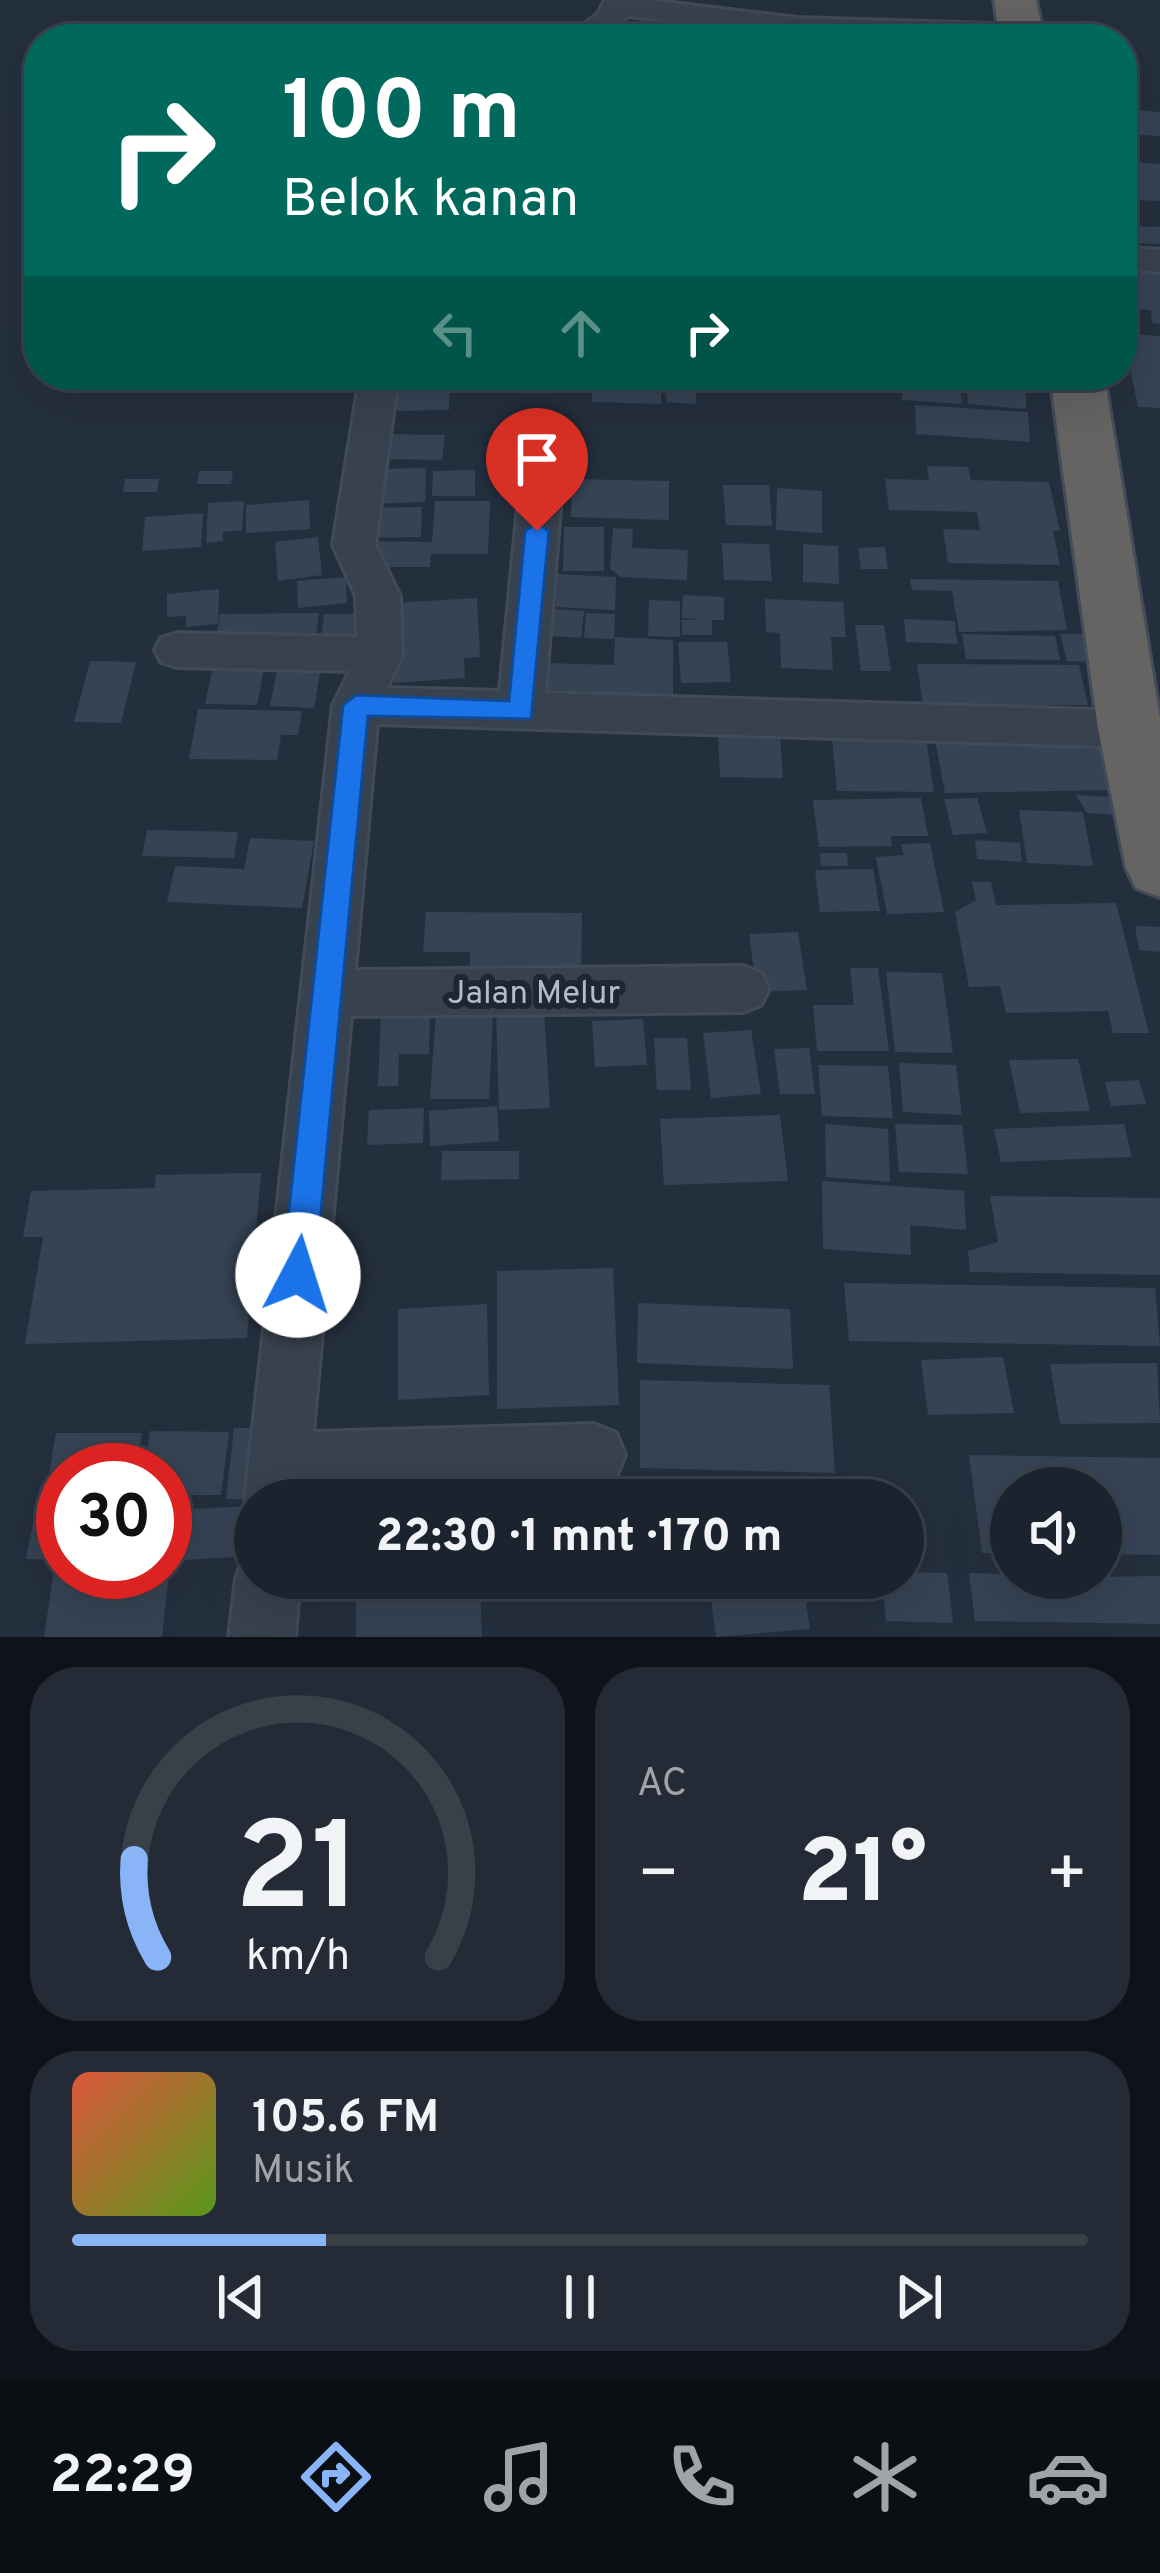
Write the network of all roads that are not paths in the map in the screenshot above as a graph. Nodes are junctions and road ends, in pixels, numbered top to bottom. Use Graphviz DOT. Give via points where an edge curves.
graph roads {
  1 [pos="620,3"];
  2 [pos="776,24"];
  3 [pos="377,390"];
  4 [pos="1080,390"];
  5 [pos="541,486"];
  6 [pos="177,650"];
  7 [pos="380,655"];
  8 [pos="1138,700"];
  9 [pos="356,705"];
  10 [pos="521,712"];
  11 [pos="1160,868"];
  12 [pos="742,989"];
  13 [pos="325,993"];
  14 [pos="594,1455"];
  15 [pos="278,1479"];
  16 [pos="313,1479"];
  17 [pos="266,1599"];
  18 [pos="262,1637"];
  1 -- 2 [label="street"];
  3 -- 7 [label="street" via="353,545 378,596"];
  4 -- 8 [label="highway"];
  5 -- 10 [label="street"];
  6 -- 7 [label="street"];
  7 -- 9 [label="street"];
  8 -- 10 [label="street"];
  8 -- 11 [label="highway"];
  9 -- 10 [label="street"];
  9 -- 13 [label="street"];
  12 -- 13 [label="street, Jalan Melur"];
  13 -- 15 [label="street"];
  14 -- 16 [label="street"];
  17 -- 18 [label="street"];
}
